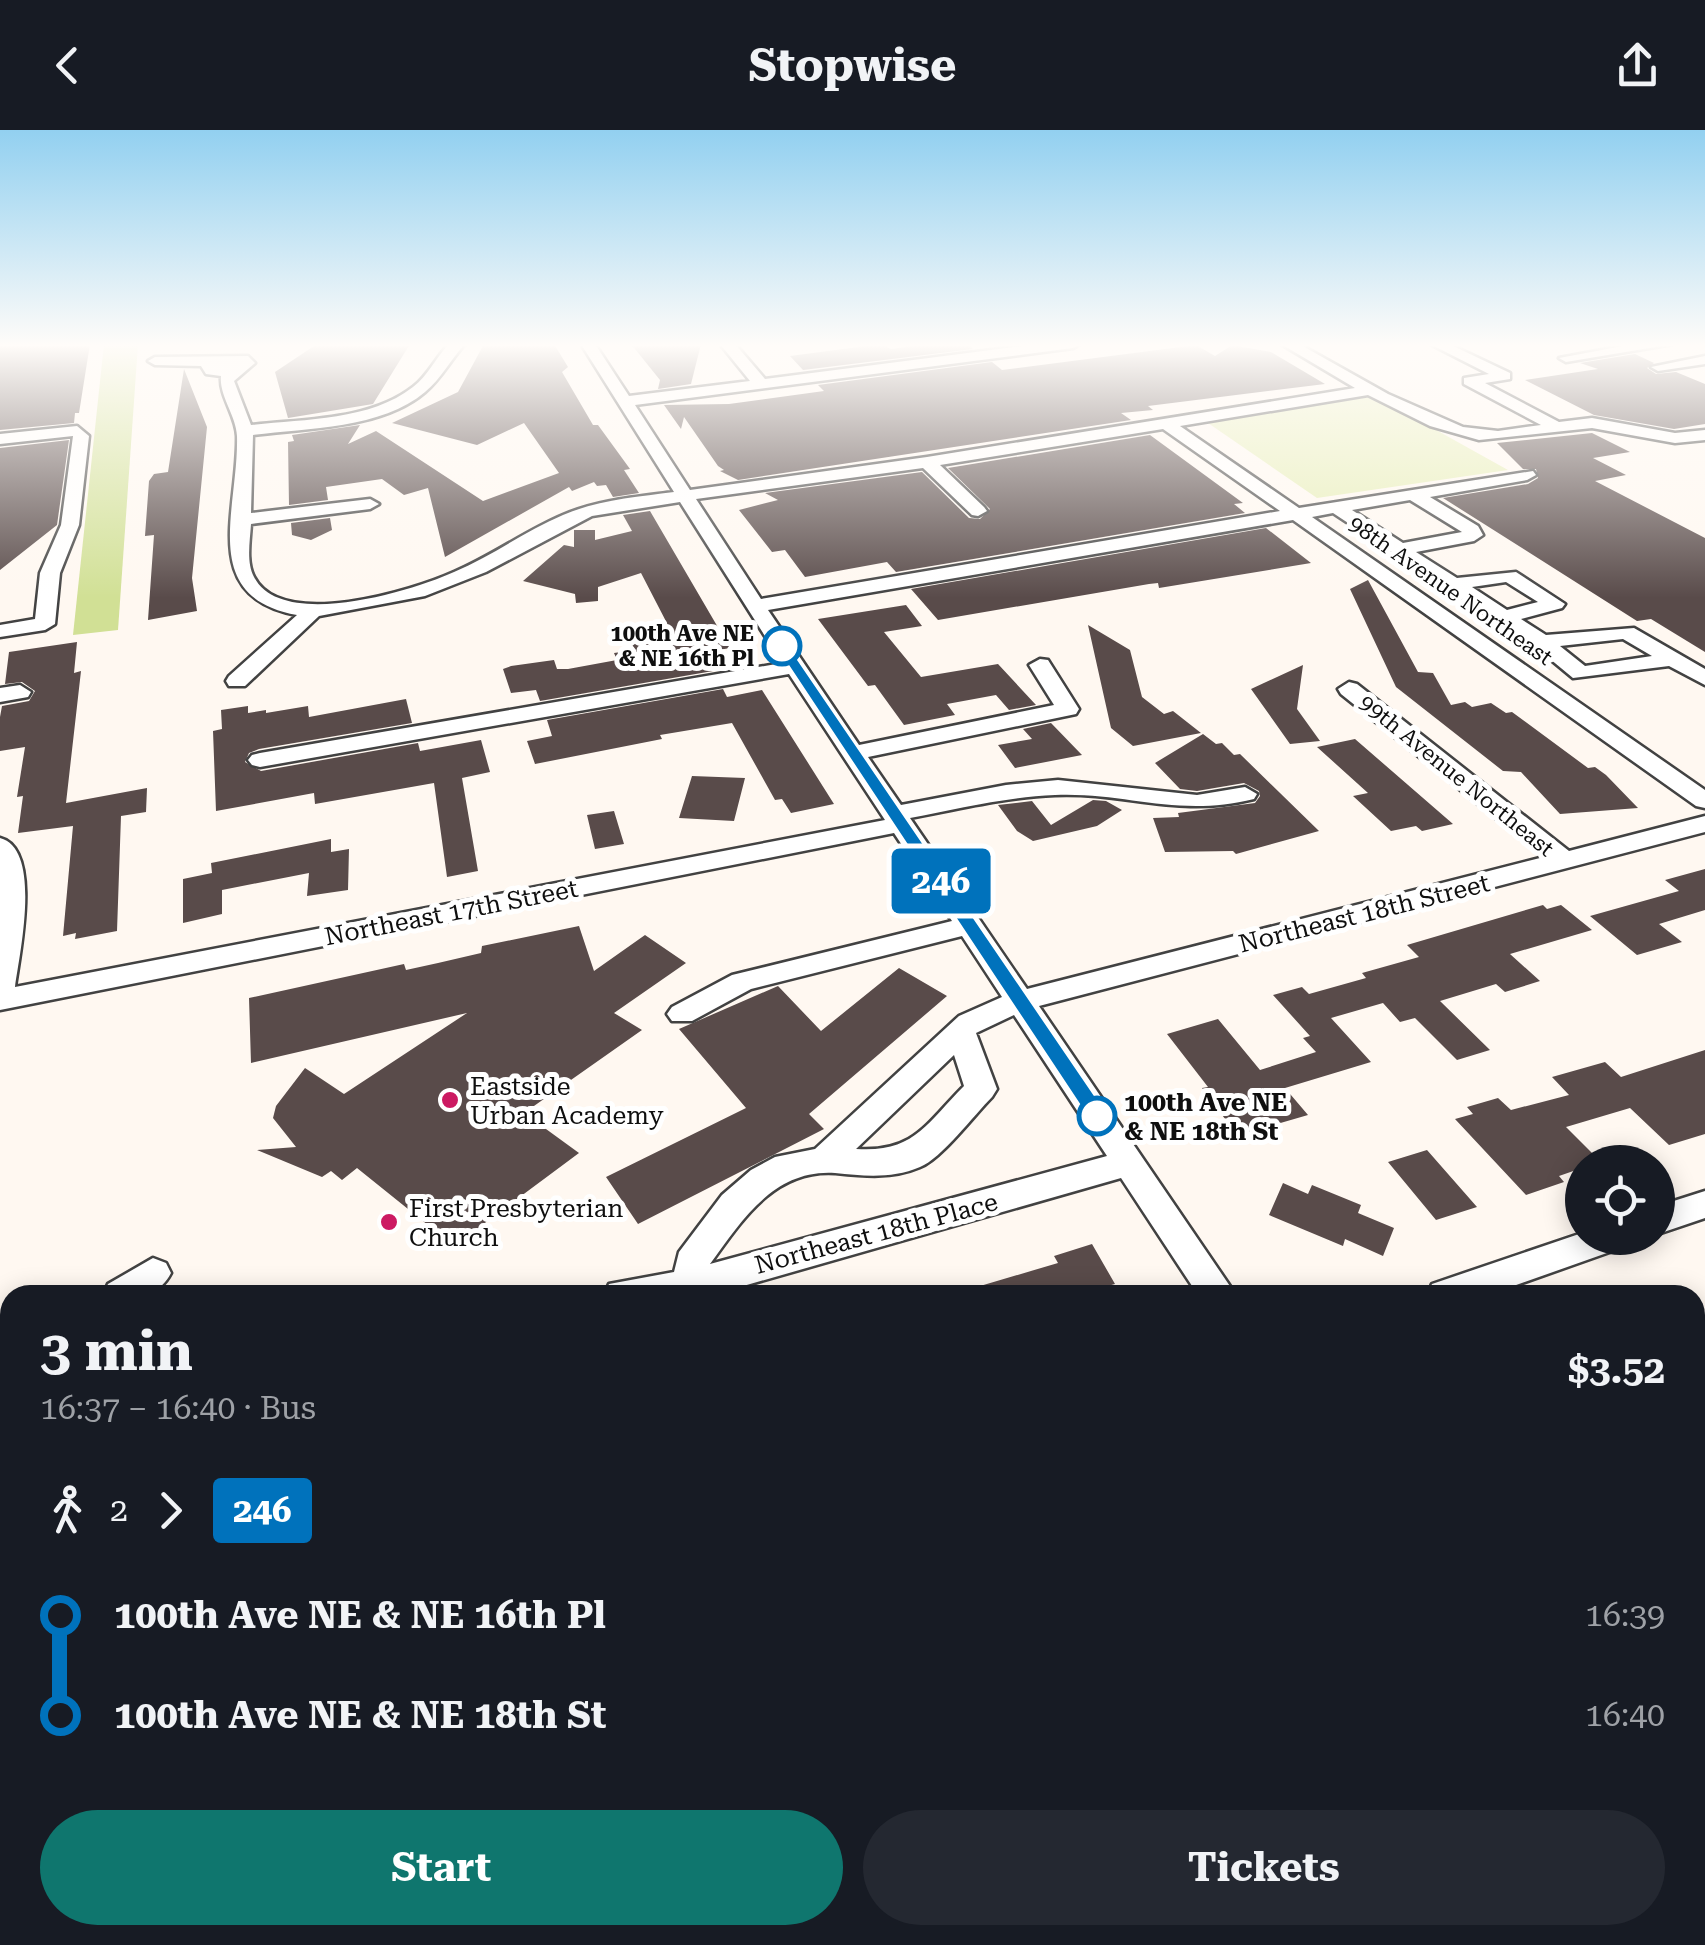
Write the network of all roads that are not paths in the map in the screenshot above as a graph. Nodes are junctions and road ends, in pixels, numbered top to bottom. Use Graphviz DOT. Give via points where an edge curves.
graph roads {
  1 [pos="260,429"];
  2 [pos="644,429"];
  3 [pos="1131,429"];
  4 [pos="1174,429"];
  5 [pos="1458,429"];
  6 [pos="1540,429"];
  7 [pos="1624,429"];
  8 [pos="245,431"];
  9 [pos="1705,435"];
  10 [pos="0,439"];
  11 [pos="927,462"];
  12 [pos="1527,475"];
  13 [pos="1412,493"];
  14 [pos="689,496"];
  15 [pos="370,504"];
  16 [pos="1334,506"];
  17 [pos="1438,509"];
  18 [pos="978,512"];
  19 [pos="1298,513"];
  20 [pos="242,520"];
  21 [pos="1360,523"];
  22 [pos="1400,549"];
  23 [pos="1453,584"];
  24 [pos="756,606"];
  25 [pos="313,611"];
  26 [pos="1504,618"];
  27 [pos="0,631"];
  28 [pos="1542,642"];
  29 [pos="1496,652"];
  30 [pos="1673,658"];
  31 [pos="1040,665"];
  32 [pos="795,667"];
  33 [pos="1705,678"];
  34 [pos="238,681"];
  35 [pos="1348,689"];
  36 [pos="852,753"];
  37 [pos="260,760"];
  38 [pos="1245,794"];
  39 [pos="1705,801"];
  40 [pos="899,819"];
  41 [pos="1705,824"];
  42 [pos="0,846"];
  43 [pos="1565,862"];
  44 [pos="6,884"];
  45 [pos="971,925"];
  46 [pos="0,991"];
  47 [pos="0,1000"];
  48 [pos="1022,1000"];
  49 [pos="682,1014"];
  50 [pos="961,1032"];
  51 [pos="824,1160"];
  52 [pos="1128,1164"];
  53 [pos="1705,1204"];
  54 [pos="1675,1214"];
  55 [pos="1565,1253"];
  56 [pos="153,1273"];
  57 [pos="135,1285"];
  58 [pos="693,1285"];
  59 [pos="710,1285"];
  60 [pos="1211,1285"];
  61 [pos="1474,1285"];
  1 -- 8 [label="street"];
  2 -- 14 [label="street"];
  3 -- 11 [label="street"];
  4 -- 19 [label="street, 98th Avenue Northeast"];
  5 -- 6 [label="street" via="1478,435"];
  7 -- 9 [label="street" via="1675,438"];
  8 -- 20 [label="street"];
  10 -- 27 [label="street" via="67,431 81,436 70,525 50,573 45,624"];
  11 -- 14 [label="street"];
  11 -- 18 [label="street"];
  12 -- 13 [label="street"];
  13 -- 16 [label="street"];
  13 -- 17 [label="street"];
  14 -- 24 [label="street"];
  14 -- 25 [label="street" via="574,515 427,591"];
  15 -- 20 [label="street"];
  16 -- 19 [label="street"];
  16 -- 21 [label="street"];
  17 -- 21 [label="street"];
  17 -- 22 [label="street" via="1474,535"];
  19 -- 24 [label="street"];
  19 -- 29 [label="street, 98th Avenue Northeast"];
  20 -- 25 [label="street" via="240,566 250,588 267,600"];
  21 -- 22 [label="street"];
  22 -- 23 [label="street"];
  23 -- 26 [label="street"];
  23 -- 26 [label="street" via="1510,576 1556,604"];
  24 -- 32 [label="street"];
  25 -- 34 [label="street"];
  26 -- 28 [label="street"];
  28 -- 29 [label="street"];
  28 -- 30 [label="street" via="1627,632"];
  28 -- 30 [label="street" via="1581,673"];
  29 -- 39 [label="street, 98th Avenue Northeast"];
  30 -- 33 [label="street"];
  31 -- 36 [label="street" via="1068,709"];
  32 -- 36 [label="street"];
  32 -- 37 [label="street"];
  35 -- 43 [label="street, 99th Avenue Northeast"];
  36 -- 40 [label="street"];
  38 -- 40 [label="street, Northeast 17th Street" via="1197,802 1058,787 1006,792"];
  40 -- 45 [label="street"];
  40 -- 47 [label="street, Northeast 17th Street"];
  41 -- 43 [label="street, Northeast 18th Street"];
  42 -- 44 [label="street" via="12,864"];
  43 -- 48 [label="street, Northeast 18th Street"];
  44 -- 46 [label="street"];
  45 -- 48 [label="street"];
  45 -- 49 [label="street" via="742,982"];
  48 -- 50 [label="street, Northeast 18th Street" via="978,1017"];
  48 -- 52 [label="street"];
  50 -- 51 [label="street, Northeast 18th Street"];
  50 -- 51 [label="street" via="980,1089 914,1158 882,1164"];
  51 -- 58 [label="street" via="787,1166 734,1205 691,1262"];
  52 -- 59 [label="street, Northeast 18th Place"];
  52 -- 60 [label="street"];
  53 -- 54 [label="street"];
  55 -- 61 [label="street"];
  56 -- 57 [label="street"];
}
